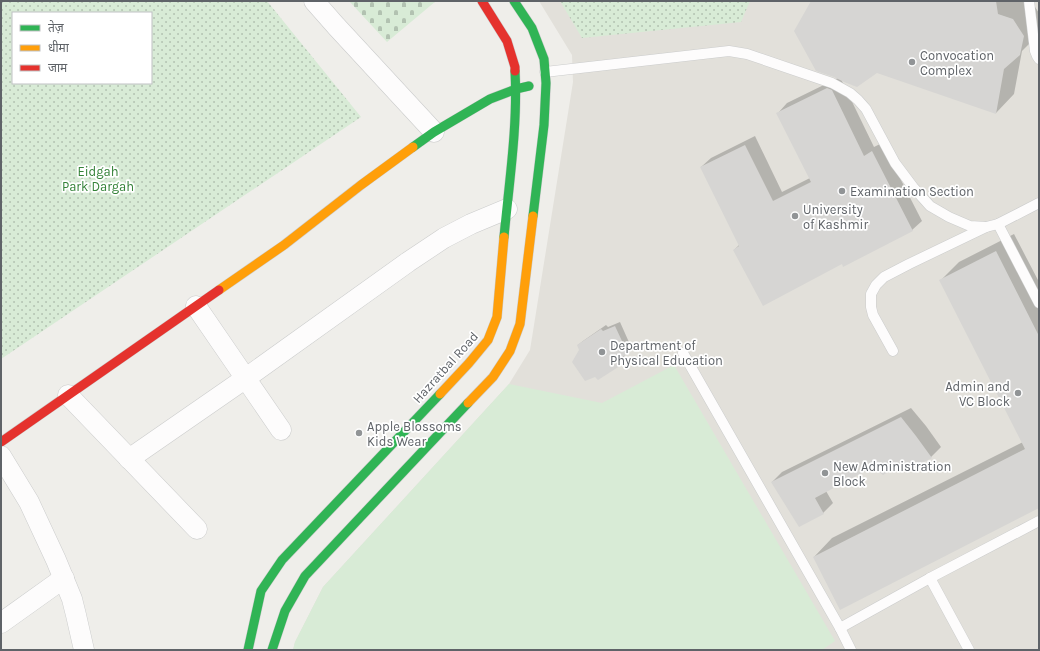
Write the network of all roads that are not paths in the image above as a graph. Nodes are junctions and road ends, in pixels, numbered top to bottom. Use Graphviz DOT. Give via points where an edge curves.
graph roads {
  1 [pos="314,1"];
  2 [pos="482,1"];
  3 [pos="514,1"];
  4 [pos="1029,1"];
  5 [pos="1039,59"];
  6 [pos="545,72"];
  7 [pos="546,83"];
  8 [pos="516,89"];
  9 [pos="434,132"];
  10 [pos="1039,203"];
  11 [pos="506,209"];
  12 [pos="998,224"];
  13 [pos="986,227"];
  14 [pos="1039,303"];
  15 [pos="196,306"];
  16 [pos="893,351"];
  17 [pos="683,353"];
  18 [pos="246,378"];
  19 [pos="68,396"];
  20 [pos="281,430"];
  21 [pos="1,442"];
  22 [pos="1,456"];
  23 [pos="129,459"];
  24 [pos="1039,521"];
  25 [pos="197,529"];
  26 [pos="64,578"];
  27 [pos="930,578"];
  28 [pos="1,623"];
  29 [pos="840,628"];
  30 [pos="84,650"];
  31 [pos="248,650"];
  32 [pos="272,650"];
  33 [pos="851,650"];
  34 [pos="969,650"];
  1 -- 9 [label="street"];
  2 -- 8 [label="main road, Hazratbal Road" via="507,41 515,67"];
  3 -- 6 [label="main road" via="532,28 544,59"];
  4 -- 5 [label="lane" via="1035,51"];
  6 -- 7 [label="main road"];
  6 -- 13 [label="lane" via="729,51 747,54 832,83 850,93 866,109 895,163 930,206 970,226"];
  7 -- 8 [label="main road"];
  7 -- 32 [label="main road" via="544,125 520,324 510,351 493,377 305,576 285,611"];
  8 -- 9 [label="main road" via="490,100"];
  8 -- 11 [label="main road, Hazratbal Road"];
  9 -- 15 [label="main road" via="361,184 284,245"];
  10 -- 12 [label="lane"];
  11 -- 18 [label="street" via="444,238"];
  11 -- 31 [label="main road, Hazratbal Road" via="497,317 488,340 469,364 282,560 261,591"];
  12 -- 13 [label="lane"];
  12 -- 14 [label="lane"];
  13 -- 16 [label="lane" via="884,277 876,285 871,294 873,316"];
  15 -- 18 [label="street"];
  15 -- 19 [label="main road"];
  17 -- 29 [label="lane"];
  18 -- 20 [label="street"];
  18 -- 23 [label="street"];
  19 -- 21 [label="main road"];
  19 -- 23 [label="street"];
  22 -- 26 [label="street" via="29,502"];
  23 -- 25 [label="street"];
  24 -- 27 [label="lane"];
  26 -- 28 [label="street"];
  26 -- 30 [label="street" via="72,599"];
  27 -- 29 [label="lane"];
  27 -- 34 [label="lane"];
  29 -- 33 [label="lane"];
}
